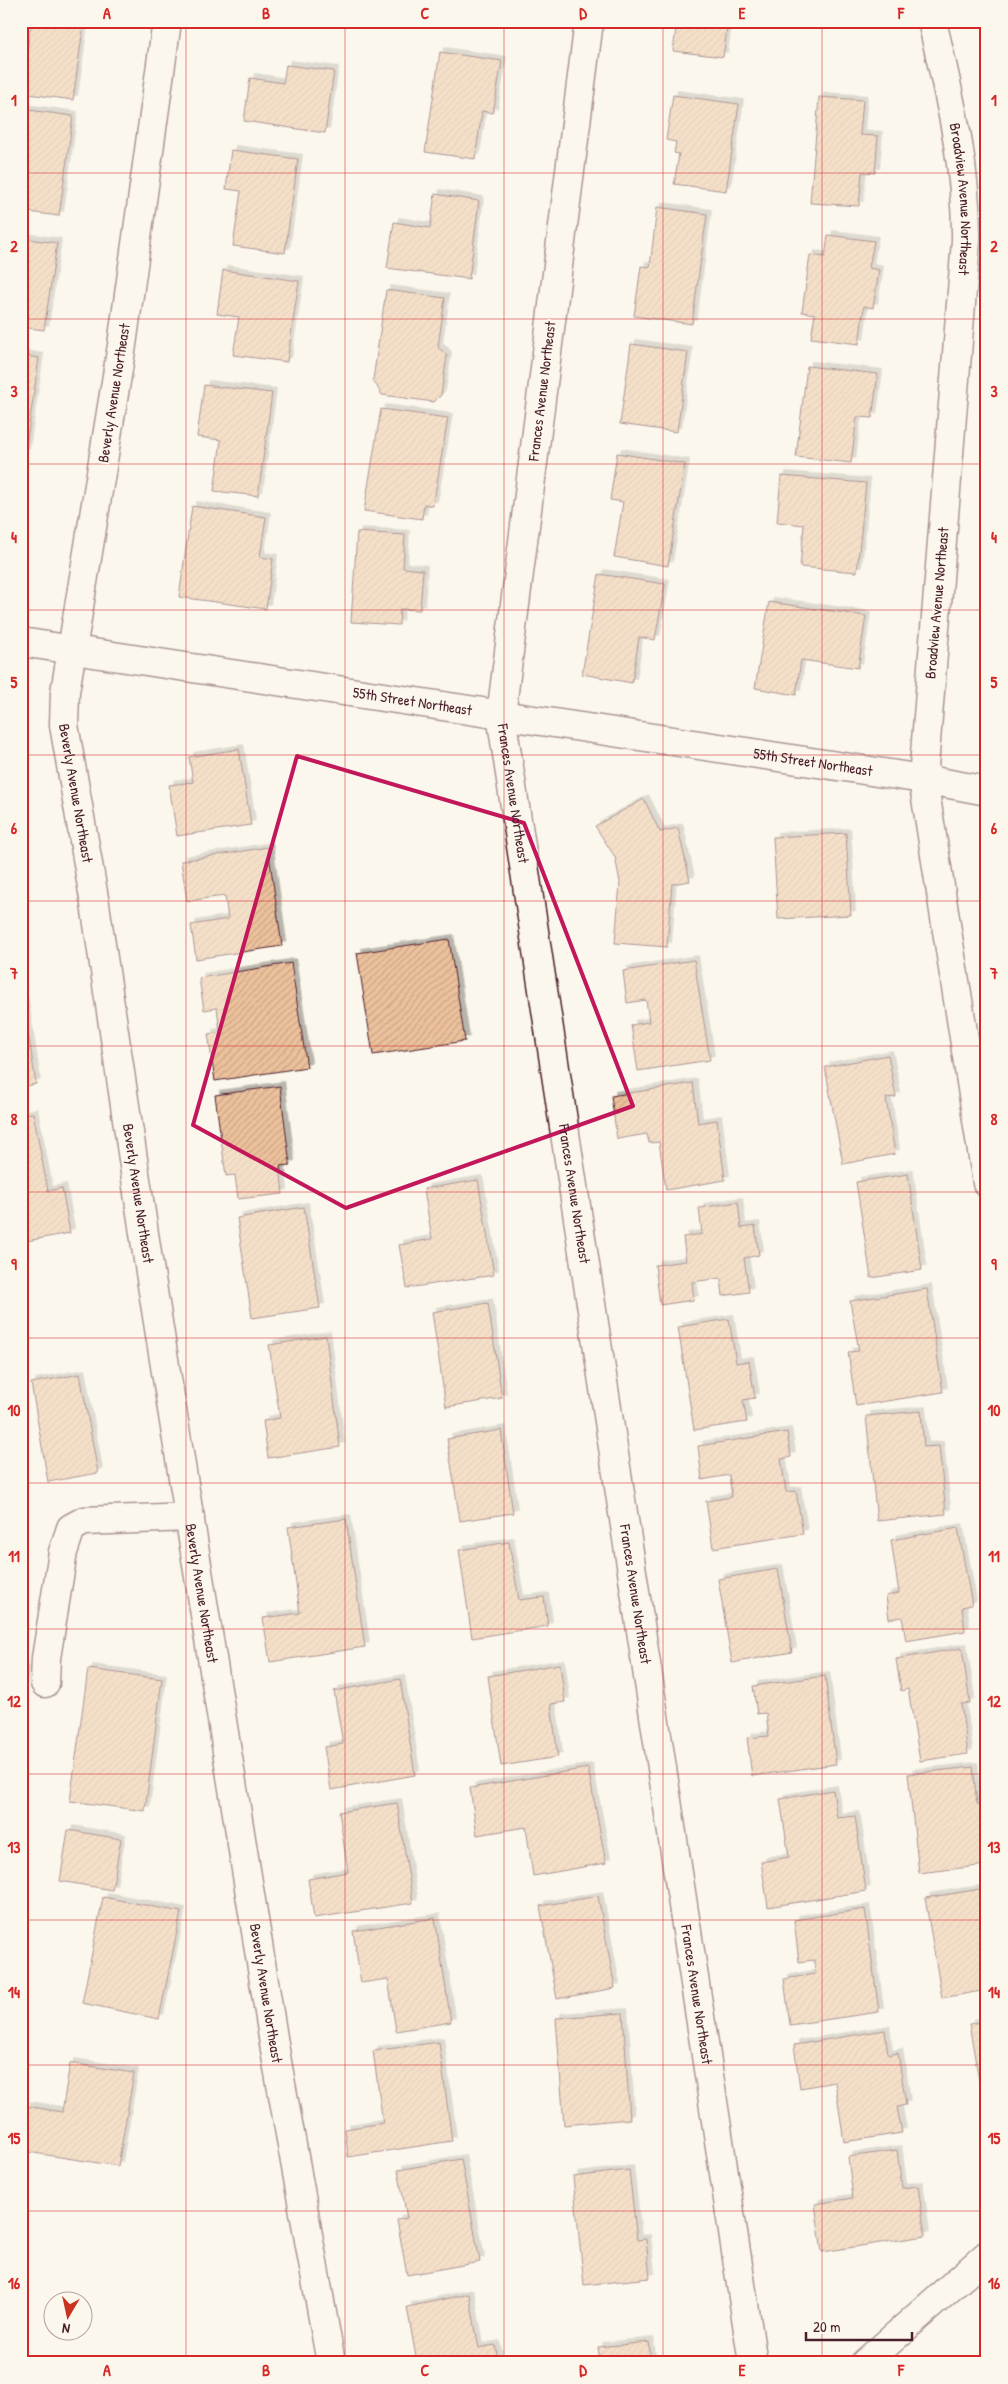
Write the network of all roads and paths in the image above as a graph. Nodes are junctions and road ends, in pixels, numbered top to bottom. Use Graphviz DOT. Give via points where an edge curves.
graph roads {
  1 [pos="167,21"];
  2 [pos="589,21"];
  3 [pos="932,21"];
  4 [pos="21,642"];
  5 [pos="73,650"];
  6 [pos="501,715"];
  7 [pos="922,779"];
  8 [pos="987,791"];
  9 [pos="987,1183"];
  10 [pos="190,1517"];
  11 [pos="45,1683"];
  12 [pos="987,2255"];
  13 [pos="331,2363"];
  14 [pos="753,2363"];
  15 [pos="865,2363"];
  1 -- 5 [label="street, Beverly Avenue Northeast" via="122,345"];
  2 -- 6 [label="street, Frances Avenue Northeast"];
  3 -- 7 [label="street, Broadview Avenue Northeast" via="959,140 966,233"];
  4 -- 5 [label="street, 55th Street Northeast"];
  5 -- 6 [label="street, 55th Street Northeast"];
  5 -- 10 [label="street, Beverly Avenue Northeast" via="65,692 64,726 96,904 148,1260"];
  6 -- 7 [label="street, 55th Street Northeast"];
  6 -- 14 [label="street, Frances Avenue Northeast"];
  7 -- 8 [label="street, 55th Street Northeast"];
  7 -- 9 [label="street, Broadview Avenue Northeast"];
  10 -- 11 [label="street" via="84,1521 71,1528 63,1552"];
  10 -- 13 [label="street, Beverly Avenue Northeast" via="276,2056"];
  12 -- 15 [label="street"];
}
